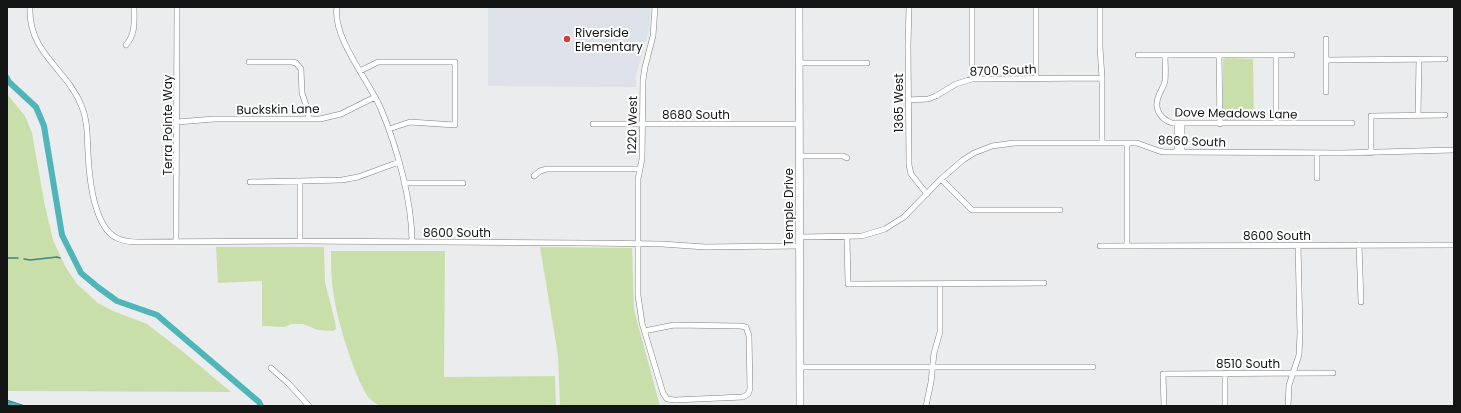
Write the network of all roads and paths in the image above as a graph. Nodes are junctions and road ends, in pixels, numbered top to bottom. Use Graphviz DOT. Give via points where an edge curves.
graph roads {
  1 [pos="30,7"];
  2 [pos="134,7"];
  3 [pos="177,7"];
  4 [pos="337,7"];
  5 [pos="656,7"];
  6 [pos="799,7"];
  7 [pos="909,7"];
  8 [pos="972,7"];
  9 [pos="1036,7"];
  10 [pos="1100,7"];
  11 [pos="1326,39"];
  12 [pos="126,45"];
  13 [pos="1138,55"];
  14 [pos="1165,55"];
  15 [pos="1219,55"];
  16 [pos="1276,55"];
  17 [pos="1292,55"];
  18 [pos="1445,59"];
  19 [pos="1326,60"];
  20 [pos="1419,60"];
  21 [pos="249,62"];
  22 [pos="799,63"];
  23 [pos="867,63"];
  24 [pos="360,71"];
  25 [pos="1036,78"];
  26 [pos="1102,78"];
  27 [pos="972,79"];
  28 [pos="1326,92"];
  29 [pos="375,97"];
  30 [pos="908,100"];
  31 [pos="1418,115"];
  32 [pos="1445,115"];
  33 [pos="309,119"];
  34 [pos="177,122"];
  35 [pos="1352,123"];
  36 [pos="593,124"];
  37 [pos="642,124"];
  38 [pos="799,124"];
  39 [pos="1179,124"];
  40 [pos="1220,124"];
  41 [pos="1276,124"];
  42 [pos="389,129"];
  43 [pos="1102,143"];
  44 [pos="1128,143"];
  45 [pos="1454,150"];
  46 [pos="1179,152"];
  47 [pos="1317,153"];
  48 [pos="1371,153"];
  49 [pos="799,156"];
  50 [pos="847,158"];
  51 [pos="398,162"];
  52 [pos="639,169"];
  53 [pos="534,176"];
  54 [pos="1317,178"];
  55 [pos="941,179"];
  56 [pos="250,182"];
  57 [pos="300,182"];
  58 [pos="404,183"];
  59 [pos="463,183"];
  60 [pos="927,194"];
  61 [pos="1060,210"];
  62 [pos="799,237"];
  63 [pos="847,237"];
  64 [pos="300,241"];
  65 [pos="176,242"];
  66 [pos="412,242"];
  67 [pos="638,244"];
  68 [pos="1298,245"];
  69 [pos="1360,245"];
  70 [pos="1454,245"];
  71 [pos="799,246"];
  72 [pos="1100,246"];
  73 [pos="1128,246"];
  74 [pos="940,284"];
  75 [pos="1044,284"];
  76 [pos="1361,302"];
  77 [pos="644,331"];
  78 [pos="800,367"];
  79 [pos="933,367"];
  80 [pos="1093,367"];
  81 [pos="271,368"];
  82 [pos="1225,373"];
  83 [pos="1293,373"];
  84 [pos="1333,373"];
  85 [pos="309,406"];
  86 [pos="800,406"];
  87 [pos="926,406"];
  88 [pos="1164,406"];
  89 [pos="1225,406"];
  90 [pos="1288,406"];
  1 -- 65 [label="street, 8600 South" via="31,25 36,42 72,87 83,109 91,178 98,212 105,227 121,241"];
  2 -- 12 [label="street" via="133,32 131,40"];
  3 -- 34 [label="street, Terra Pointe Way"];
  4 -- 24 [label="street" via="341,35"];
  5 -- 37 [label="street, 1220 West" via="653,36 643,80"];
  6 -- 22 [label="street, Temple Drive"];
  7 -- 30 [label="street, 1365 West"];
  8 -- 27 [label="street"];
  9 -- 25 [label="street"];
  10 -- 26 [label="street"];
  11 -- 19 [label="street"];
  13 -- 14 [label="street"];
  14 -- 15 [label="street"];
  14 -- 39 [label="street, Dove Meadows Lane" via="1164,82 1157,107 1162,118"];
  15 -- 16 [label="street"];
  15 -- 40 [label="street"];
  16 -- 17 [label="street"];
  16 -- 41 [label="street"];
  18 -- 20 [label="street"];
  19 -- 20 [label="street"];
  19 -- 28 [label="street"];
  20 -- 31 [label="street"];
  21 -- 33 [label="street" via="296,63 301,69 302,93"];
  22 -- 23 [label="street"];
  22 -- 38 [label="street, Temple Drive"];
  24 -- 29 [label="street"];
  24 -- 42 [label="street" via="378,62 455,62 455,125 410,122"];
  25 -- 26 [label="street, 8700 South"];
  25 -- 27 [label="street, 8700 South"];
  26 -- 43 [label="street"];
  27 -- 30 [label="street, 8700 South" via="956,84 928,99"];
  29 -- 33 [label="street, Buckskin Lane" via="341,114"];
  29 -- 42 [label="street"];
  30 -- 60 [label="street, 1365 West" via="909,166 911,174"];
  31 -- 32 [label="street"];
  31 -- 48 [label="street" via="1371,116"];
  33 -- 34 [label="street, Buckskin Lane" via="214,119"];
  34 -- 65 [label="street, Terra Pointe Way"];
  35 -- 41 [label="street, Dove Meadows Lane"];
  36 -- 37 [label="street, 8680 South"];
  37 -- 38 [label="street, 8680 South"];
  37 -- 52 [label="street, 1220 West" via="642,159"];
  38 -- 49 [label="street, Temple Drive"];
  39 -- 40 [label="street, Dove Meadows Lane"];
  39 -- 46 [label="street"];
  40 -- 41 [label="street, Dove Meadows Lane"];
  42 -- 51 [label="street"];
  43 -- 44 [label="street, 8660 South"];
  43 -- 55 [label="street, 8660 South" via="1014,143 992,146 969,157"];
  44 -- 46 [label="street, 8660 South" via="1159,151"];
  44 -- 73 [label="street"];
  45 -- 48 [label="street, 8660 South"];
  46 -- 47 [label="street, 8660 South"];
  47 -- 48 [label="street, 8660 South"];
  47 -- 54 [label="street"];
  49 -- 50 [label="street"];
  49 -- 62 [label="street, Temple Drive"];
  51 -- 57 [label="street" via="358,177 328,182"];
  51 -- 58 [label="street"];
  52 -- 53 [label="street" via="547,169"];
  52 -- 67 [label="street, 1220 West"];
  55 -- 60 [label="street, 8660 South"];
  55 -- 61 [label="street" via="972,210"];
  56 -- 57 [label="street"];
  57 -- 64 [label="street"];
  58 -- 59 [label="street"];
  58 -- 66 [label="street" via="411,219"];
  60 -- 63 [label="street, 8660 South" via="904,216 885,229 862,236"];
  62 -- 63 [label="street, 8660 South"];
  62 -- 71 [label="street, Temple Drive"];
  63 -- 74 [label="street" via="848,284"];
  64 -- 65 [label="street, 8600 South"];
  64 -- 66 [label="street, 8600 South"];
  66 -- 67 [label="street, 8600 South"];
  67 -- 71 [label="street, 8600 South" via="705,247"];
  67 -- 77 [label="street, 1220 West" via="638,302"];
  68 -- 69 [label="street, 8600 South"];
  68 -- 73 [label="street, 8600 South"];
  68 -- 83 [label="street" via="1300,333 1299,355"];
  69 -- 70 [label="street, 8600 South"];
  69 -- 76 [label="street"];
  71 -- 78 [label="street, Temple Drive"];
  72 -- 73 [label="street, 8600 South"];
  74 -- 75 [label="street"];
  74 -- 79 [label="street" via="940,332"];
  77 -- 77 [label="street, 1220 West" via="663,394 667,399 743,397 748,394 748,329 742,326 674,325"];
  78 -- 79 [label="street"];
  78 -- 86 [label="street, Temple Drive"];
  79 -- 80 [label="street"];
  79 -- 87 [label="street"];
  81 -- 85 [label="street"];
  82 -- 83 [label="street, 8510 South"];
  82 -- 88 [label="street, 8510 South" via="1163,374"];
  82 -- 89 [label="street"];
  83 -- 84 [label="street, 8510 South"];
  83 -- 90 [label="street"];
}
